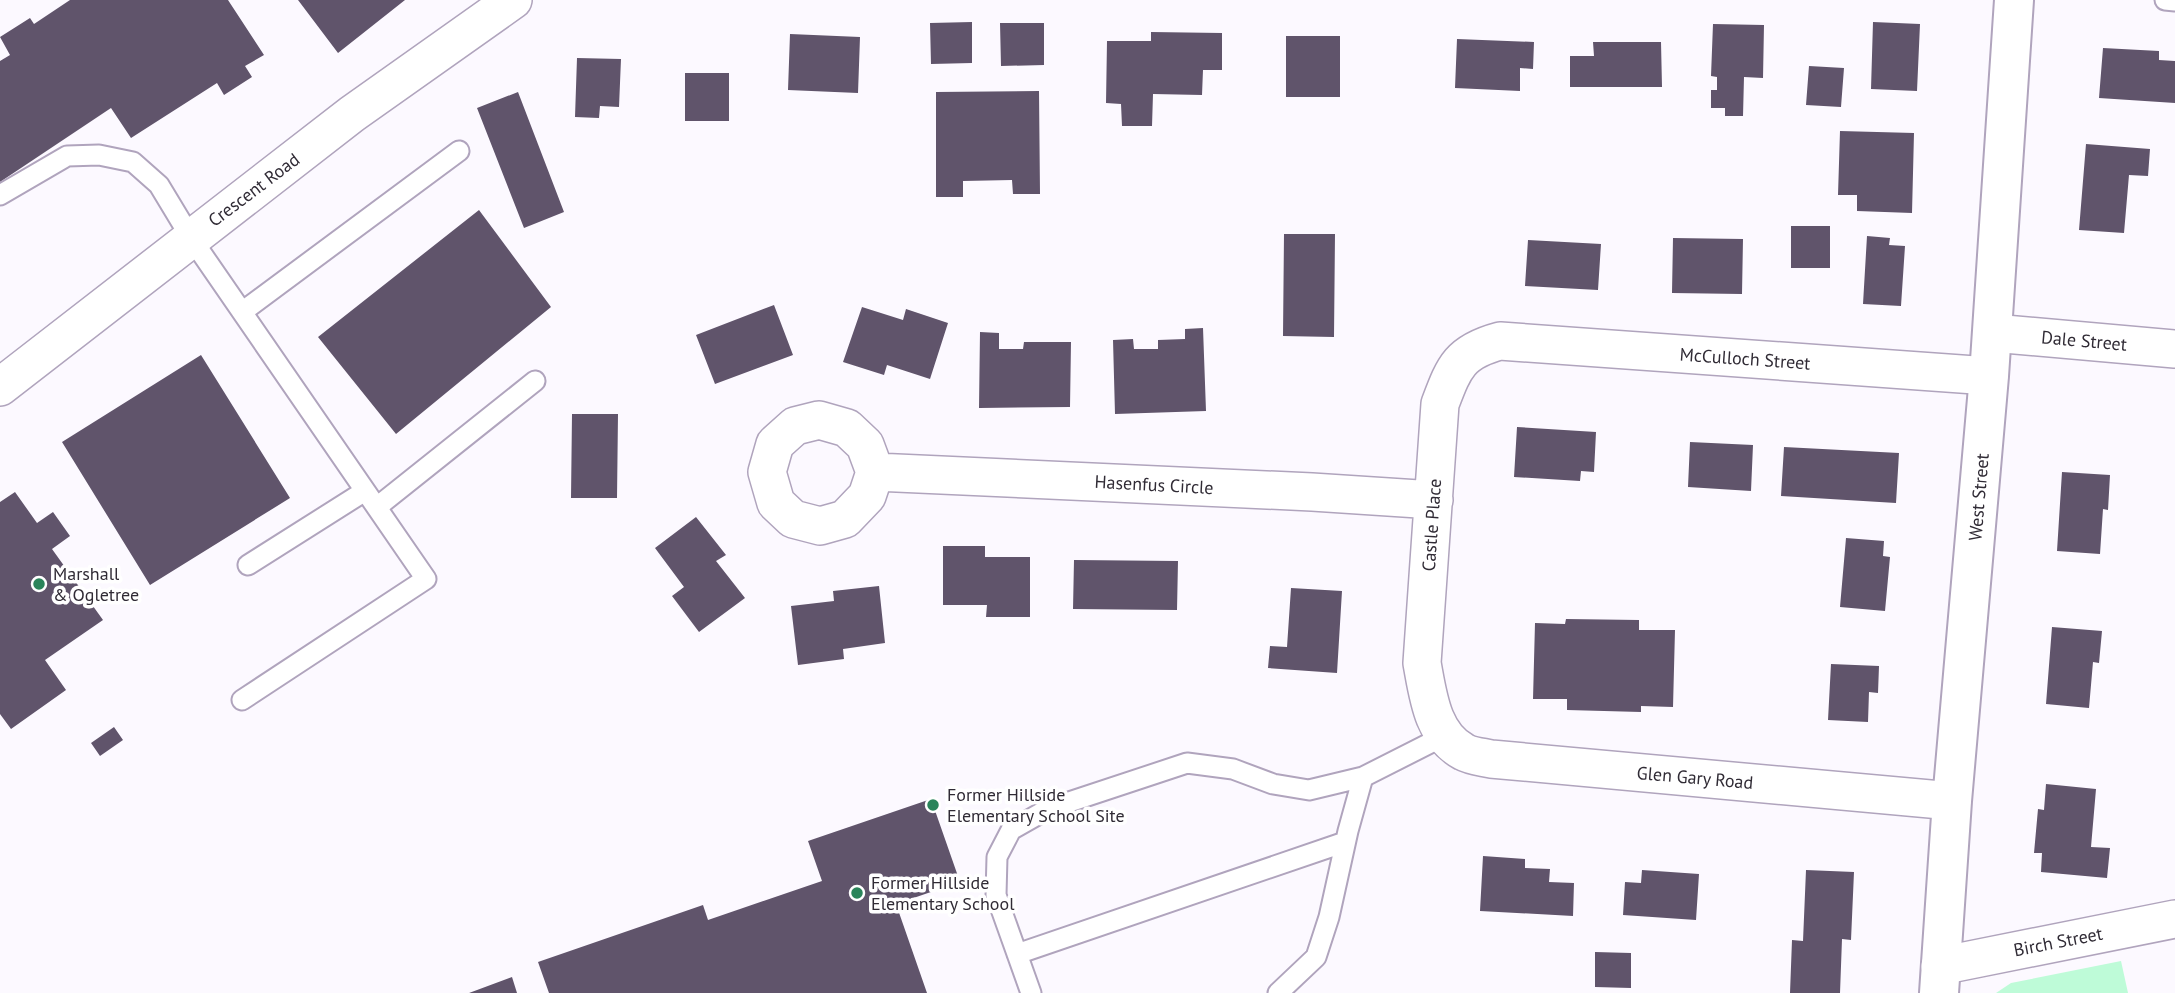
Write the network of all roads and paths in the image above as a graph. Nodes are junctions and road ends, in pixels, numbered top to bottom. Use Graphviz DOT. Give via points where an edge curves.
graph roads {
  1 [pos="513,0"];
  2 [pos="2014,0"];
  3 [pos="2165,0"];
  4 [pos="2175,1"];
  5 [pos="459,151"];
  6 [pos="0,195"];
  7 [pos="191,238"];
  8 [pos="242,312"];
  9 [pos="1993,333"];
  10 [pos="1500,341"];
  11 [pos="2175,349"];
  12 [pos="1989,376"];
  13 [pos="535,381"];
  14 [pos="0,387"];
  15 [pos="874,472"];
  16 [pos="371,499"];
  17 [pos="1434,500"];
  18 [pos="248,565"];
  19 [pos="242,700"];
  20 [pos="1444,736"];
  21 [pos="1363,777"];
  22 [pos="1952,800"];
  23 [pos="1345,842"];
  24 [pos="2175,919"];
  25 [pos="1017,954"];
  26 [pos="1940,979"];
  27 [pos="1031,993"];
  28 [pos="1279,993"];
  1 -- 7 [label="street, Crescent Road" via="352,114"];
  2 -- 9 [label="street, West Street"];
  3 -- 4 [label="lane"];
  5 -- 8 [label="lane"];
  6 -- 7 [label="lane" via="67,156 99,155 133,162 159,185"];
  7 -- 8 [label="lane"];
  7 -- 14 [label="street, Crescent Road"];
  8 -- 16 [label="lane"];
  9 -- 11 [label="street, Dale Street"];
  9 -- 12 [label="street, West Street"];
  10 -- 12 [label="street, McCulloch Street"];
  10 -- 17 [label="street, Castle Place" via="1479,346 1462,359 1450,377 1440,404"];
  12 -- 22 [label="street, West Street"];
  13 -- 16 [label="lane"];
  15 -- 17 [label="street, Hasenfus Circle"];
  16 -- 18 [label="lane"];
  16 -- 19 [label="lane" via="426,579"];
  17 -- 20 [label="street, Castle Place" via="1422,663 1430,702"];
  20 -- 21 [label="lane"];
  20 -- 22 [label="street, Glen Gary Road" via="1464,752 1491,759"];
  21 -- 23 [label="lane"];
  21 -- 25 [label="lane" via="1309,790 1273,784 1233,769 1188,763 1048,809 1011,830 997,857 996,895"];
  22 -- 26 [label="street, West Street"];
  23 -- 25 [label="lane"];
  23 -- 28 [label="lane" via="1316,957"];
  24 -- 26 [label="street, Birch Street"];
  25 -- 27 [label="lane"];
}
